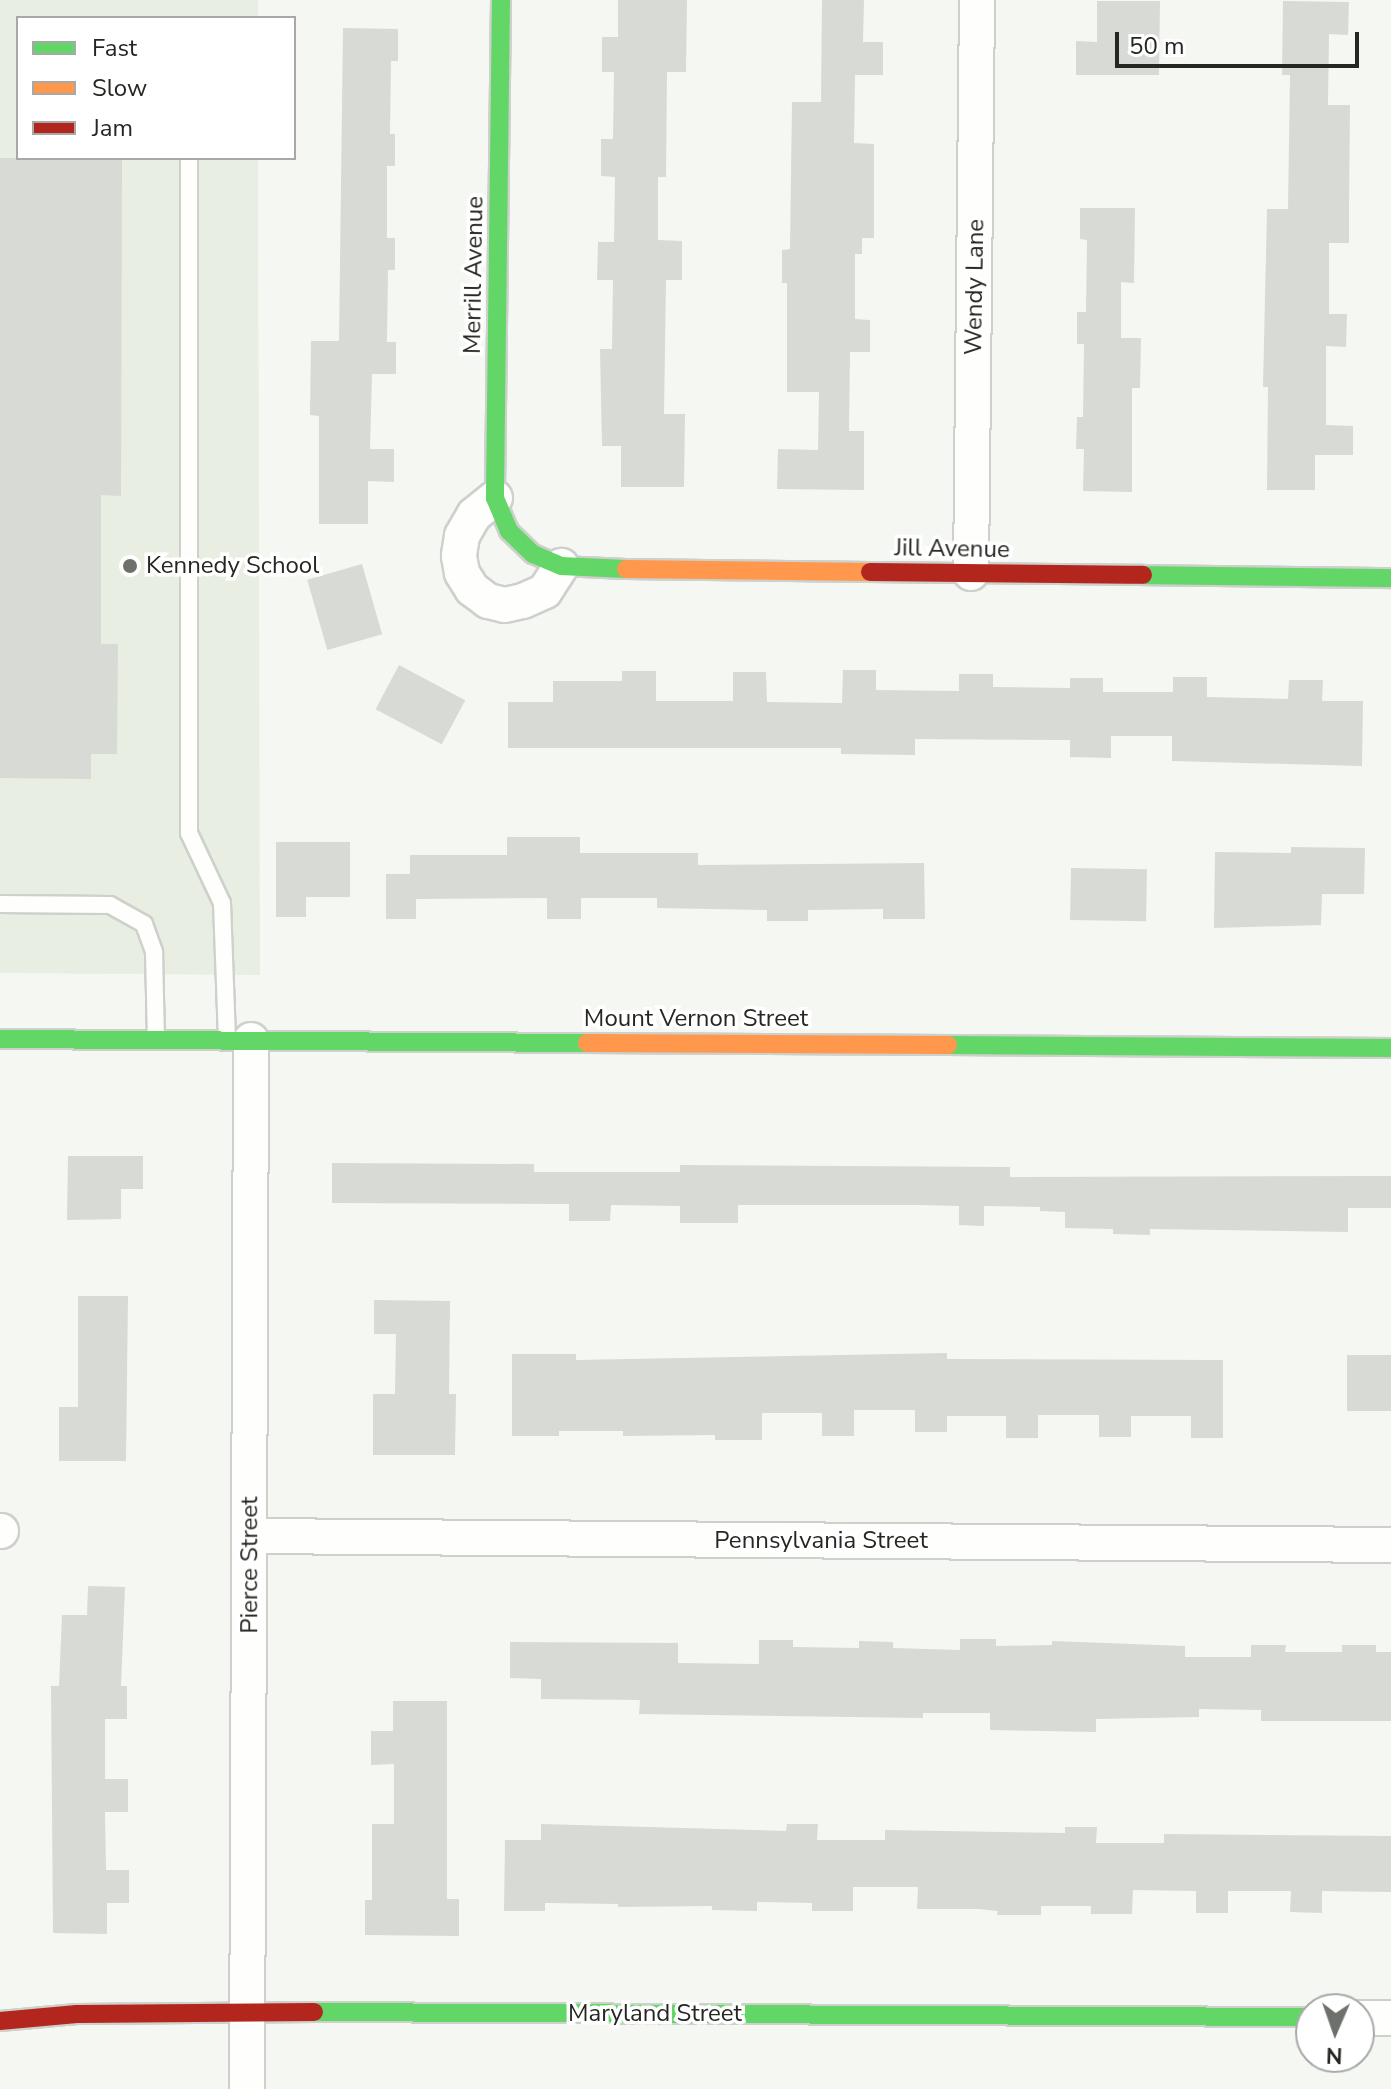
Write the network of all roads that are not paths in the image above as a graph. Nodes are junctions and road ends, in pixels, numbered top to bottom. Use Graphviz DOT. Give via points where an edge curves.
graph roads {
  1 [pos="501,0"];
  2 [pos="977,0"];
  3 [pos="189,160"];
  4 [pos="495,498"];
  5 [pos="519,543"];
  6 [pos="561,566"];
  7 [pos="971,573"];
  8 [pos="1391,578"];
  9 [pos="0,904"];
  10 [pos="0,1039"];
  11 [pos="156,1040"];
  12 [pos="239,1040"];
  13 [pos="1391,1048"];
  14 [pos="250,1536"];
  15 [pos="1391,1545"];
  16 [pos="246,2012"];
  17 [pos="1295,2017"];
  18 [pos="0,2021"];
  19 [pos="247,2089"];
  1 -- 4 [label="street, Merrill Avenue"];
  2 -- 7 [label="street, Wendy Lane"];
  3 -- 12 [label="lane" via="189,833 222,903"];
  4 -- 5 [label="street, Merrill Avenue"];
  4 -- 6 [label="street" via="474,515 462,536 462,573 472,589 488,601 523,601 545,591"];
  5 -- 6 [label="street, Jill Avenue"];
  6 -- 7 [label="street, Jill Avenue"];
  7 -- 8 [label="street, Jill Avenue"];
  9 -- 11 [label="lane" via="110,905 144,924 154,952"];
  10 -- 11 [label="street, Mount Vernon Street"];
  11 -- 12 [label="street, Mount Vernon Street"];
  12 -- 13 [label="street, Mount Vernon Street"];
  12 -- 14 [label="street, Pierce Street"];
  14 -- 15 [label="street, Pennsylvania Street"];
  14 -- 16 [label="street, Pierce Street"];
  16 -- 17 [label="street, Maryland Street"];
  16 -- 18 [label="street, Maryland Street" via="77,2014"];
  16 -- 19 [label="street, Pierce Street"];
}
